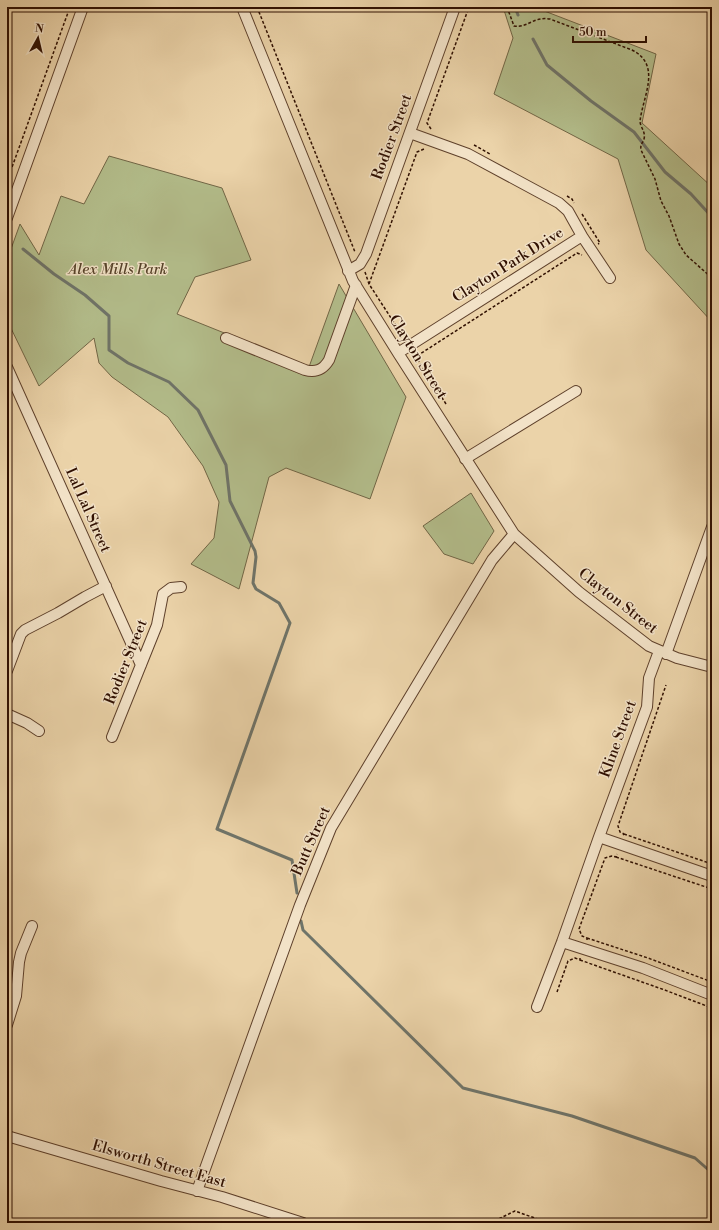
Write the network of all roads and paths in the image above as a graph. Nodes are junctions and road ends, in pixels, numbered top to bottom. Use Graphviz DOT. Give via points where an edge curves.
graph roads {
  1 [pos="70,7"];
  2 [pos="83,7"];
  3 [pos="242,7"];
  4 [pos="257,7"];
  5 [pos="455,7"];
  6 [pos="469,7"];
  7 [pos="507,7"];
  8 [pos="427,123"];
  9 [pos="410,133"];
  10 [pos="428,139"];
  11 [pos="7,181"];
  12 [pos="7,218"];
  13 [pos="582,236"];
  14 [pos="591,249"];
  15 [pos="361,263"];
  16 [pos="348,271"];
  17 [pos="610,278"];
  18 [pos="712,278"];
  19 [pos="370,284"];
  20 [pos="356,285"];
  21 [pos="226,338"];
  22 [pos="415,342"];
  23 [pos="398,353"];
  24 [pos="7,367"];
  25 [pos="576,391"];
  26 [pos="446,404"];
  27 [pos="465,459"];
  28 [pos="712,527"];
  29 [pos="514,534"];
  30 [pos="106,586"];
  31 [pos="181,587"];
  32 [pos="662,652"];
  33 [pos="141,665"];
  34 [pos="712,667"];
  35 [pos="7,671"];
  36 [pos="7,714"];
  37 [pos="39,731"];
  38 [pos="112,737"];
  39 [pos="624,834"];
  40 [pos="599,836"];
  41 [pos="616,856"];
  42 [pos="712,864"];
  43 [pos="712,876"];
  44 [pos="712,889"];
  45 [pos="32,926"];
  46 [pos="587,938"];
  47 [pos="562,942"];
  48 [pos="580,960"];
  49 [pos="712,982"];
  50 [pos="712,995"];
  51 [pos="537,1007"];
  52 [pos="712,1008"];
  53 [pos="7,1025"];
  54 [pos="7,1136"];
  55 [pos="197,1190"];
  56 [pos="303,1223"];
  57 [pos="490,1223"];
  58 [pos="546,1223"];
  1 -- 11 [label="path"];
  2 -- 12 [label="street"];
  3 -- 16 [label="street, Clayton Street"];
  4 -- 15 [label="path"];
  5 -- 9 [label="street, Rodier Street"];
  6 -- 8 [label="path"];
  7 -- 18 [label="path" via="514,26 520,27 540,18 550,19 642,56 649,78 640,123 644,135 640,147 642,156 655,178 661,201 679,244 686,255"];
  9 -- 10 [label="street, Clayton Park Drive"];
  9 -- 15 [label="street, Rodier Street"];
  10 -- 13 [label="street, Clayton Park Drive" via="472,156 560,203 568,211"];
  10 -- 19 [label="path" via="425,149 417,152"];
  13 -- 14 [label="street"];
  13 -- 22 [label="street, Clayton Park Drive"];
  14 -- 17 [label="street"];
  14 -- 26 [label="path" via="583,255 577,253 420,354 418,360"];
  15 -- 16 [label="street"];
  15 -- 19 [label="path"];
  16 -- 20 [label="street, Clayton Street"];
  19 -- 22 [label="path" via="402,335 410,335"];
  20 -- 21 [label="street" via="329,360 318,371 308,371"];
  20 -- 23 [label="street, Clayton Street"];
  22 -- 23 [label="street, Clayton Park Drive"];
  23 -- 27 [label="street, Clayton Street"];
  24 -- 30 [label="street, Lal Lal Street"];
  25 -- 27 [label="street"];
  27 -- 29 [label="street, Clayton Street"];
  28 -- 32 [label="street, Kline Street"];
  29 -- 32 [label="street, Clayton Street" via="579,592 636,637"];
  29 -- 55 [label="street, Butt Street" via="492,560 331,828 300,905"];
  30 -- 33 [label="street, Lal Lal Street"];
  30 -- 35 [label="street" via="26,629 20,636"];
  31 -- 33 [label="street, Rodier Street" via="171,588 164,594 158,622"];
  32 -- 34 [label="street, Clayton Street"];
  32 -- 40 [label="street, Kline Street" via="649,678 647,707"];
  33 -- 38 [label="street, Rodier Street"];
  36 -- 37 [label="street"];
  39 -- 42 [label="path"];
  40 -- 43 [label="street"];
  40 -- 47 [label="street, Kline Street"];
  41 -- 44 [label="path"];
  45 -- 53 [label="street" via="21,953 16,996"];
  46 -- 49 [label="path"];
  47 -- 50 [label="street" via="643,968"];
  47 -- 51 [label="street, Kline Street"];
  48 -- 52 [label="path"];
  54 -- 55 [label="street, Elsworth Street East"];
  55 -- 56 [label="street, Elsworth Street East"];
  57 -- 58 [label="path" via="515,1211"];
}
